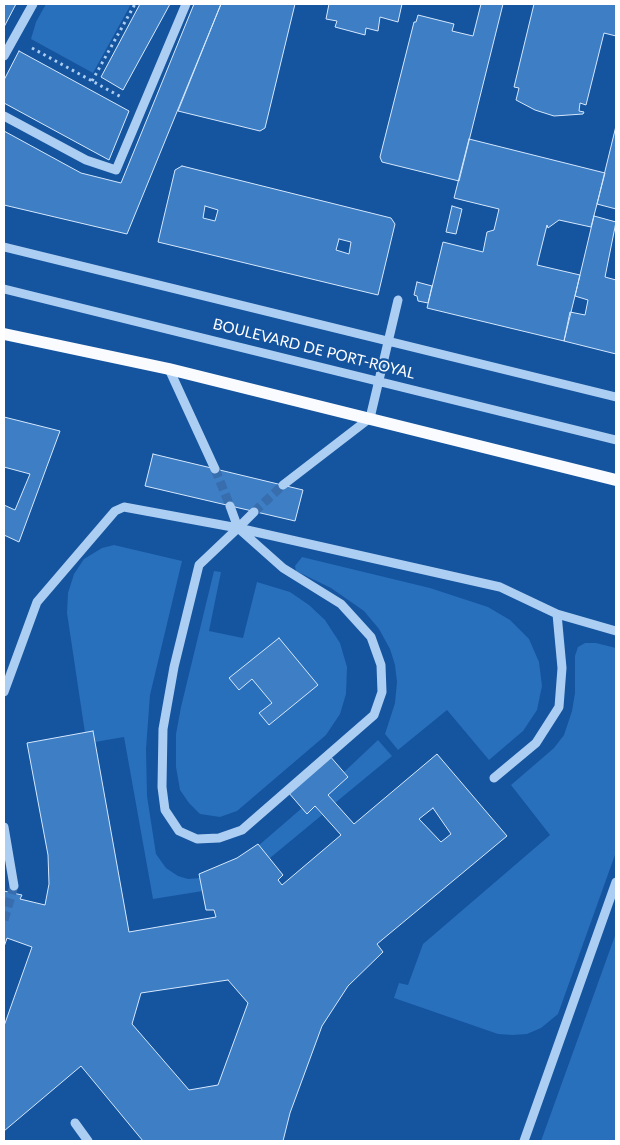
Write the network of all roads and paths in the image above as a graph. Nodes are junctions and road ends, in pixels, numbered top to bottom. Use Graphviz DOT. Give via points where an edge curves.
graph roads {
  1 [pos="33,4"];
  2 [pos="136,4"];
  3 [pos="186,4"];
  4 [pos="14,38"];
  5 [pos="4,56"];
  6 [pos="92,81"];
  7 [pos="140,108"];
  8 [pos="4,116"];
  9 [pos="4,247"];
  10 [pos="4,289"];
  11 [pos="398,300"];
  12 [pos="4,334"];
  13 [pos="388,341"];
  14 [pos="169,369"];
  15 [pos="378,382"];
  16 [pos="616,397"];
  17 [pos="370,418"];
  18 [pos="616,440"];
  19 [pos="215,469"];
  20 [pos="616,480"];
  21 [pos="283,485"];
  22 [pos="230,506"];
  23 [pos="254,512"];
  24 [pos="238,528"];
  25 [pos="557,614"];
  26 [pos="616,631"];
  27 [pos="4,692"];
  28 [pos="494,778"];
  29 [pos="4,827"];
  30 [pos="616,882"];
  31 [pos="14,886"];
  32 [pos="75,1123"];
  33 [pos="88,1141"];
  34 [pos="524,1141"];
  1 -- 4 [label="street"];
  2 -- 6 [label="path"];
  3 -- 7 [label="street"];
  4 -- 5 [label="street"];
  4 -- 6 [label="path"];
  6 -- 7 [label="path"];
  7 -- 8 [label="street" via="116,170 86,160"];
  9 -- 13 [label="street, BOULEVARD DE PORT-ROYAL"];
  10 -- 15 [label="street, BOULEVARD DE PORT-ROYAL"];
  11 -- 13 [label="street"];
  12 -- 14 [label="main road"];
  13 -- 15 [label="street"];
  13 -- 16 [label="street, BOULEVARD DE PORT-ROYAL"];
  14 -- 17 [label="main road"];
  14 -- 19 [label="street"];
  15 -- 17 [label="street"];
  15 -- 18 [label="street, BOULEVARD DE PORT-ROYAL"];
  17 -- 20 [label="main road"];
  17 -- 21 [label="street"];
  22 -- 24 [label="street"];
  23 -- 24 [label="street"];
  24 -- 24 [label="street" via="200,565 165,712 162,764 165,810 179,831 197,839 219,838 242,830 374,715 382,692 381,665 371,637 341,604 283,568"];
  24 -- 25 [label="street" via="500,587"];
  24 -- 27 [label="street" via="124,507 115,511 36,602"];
  25 -- 26 [label="street"];
  25 -- 28 [label="street" via="562,668 559,707 536,743"];
  29 -- 31 [label="street"];
  30 -- 34 [label="street"];
  32 -- 33 [label="street"];
}
